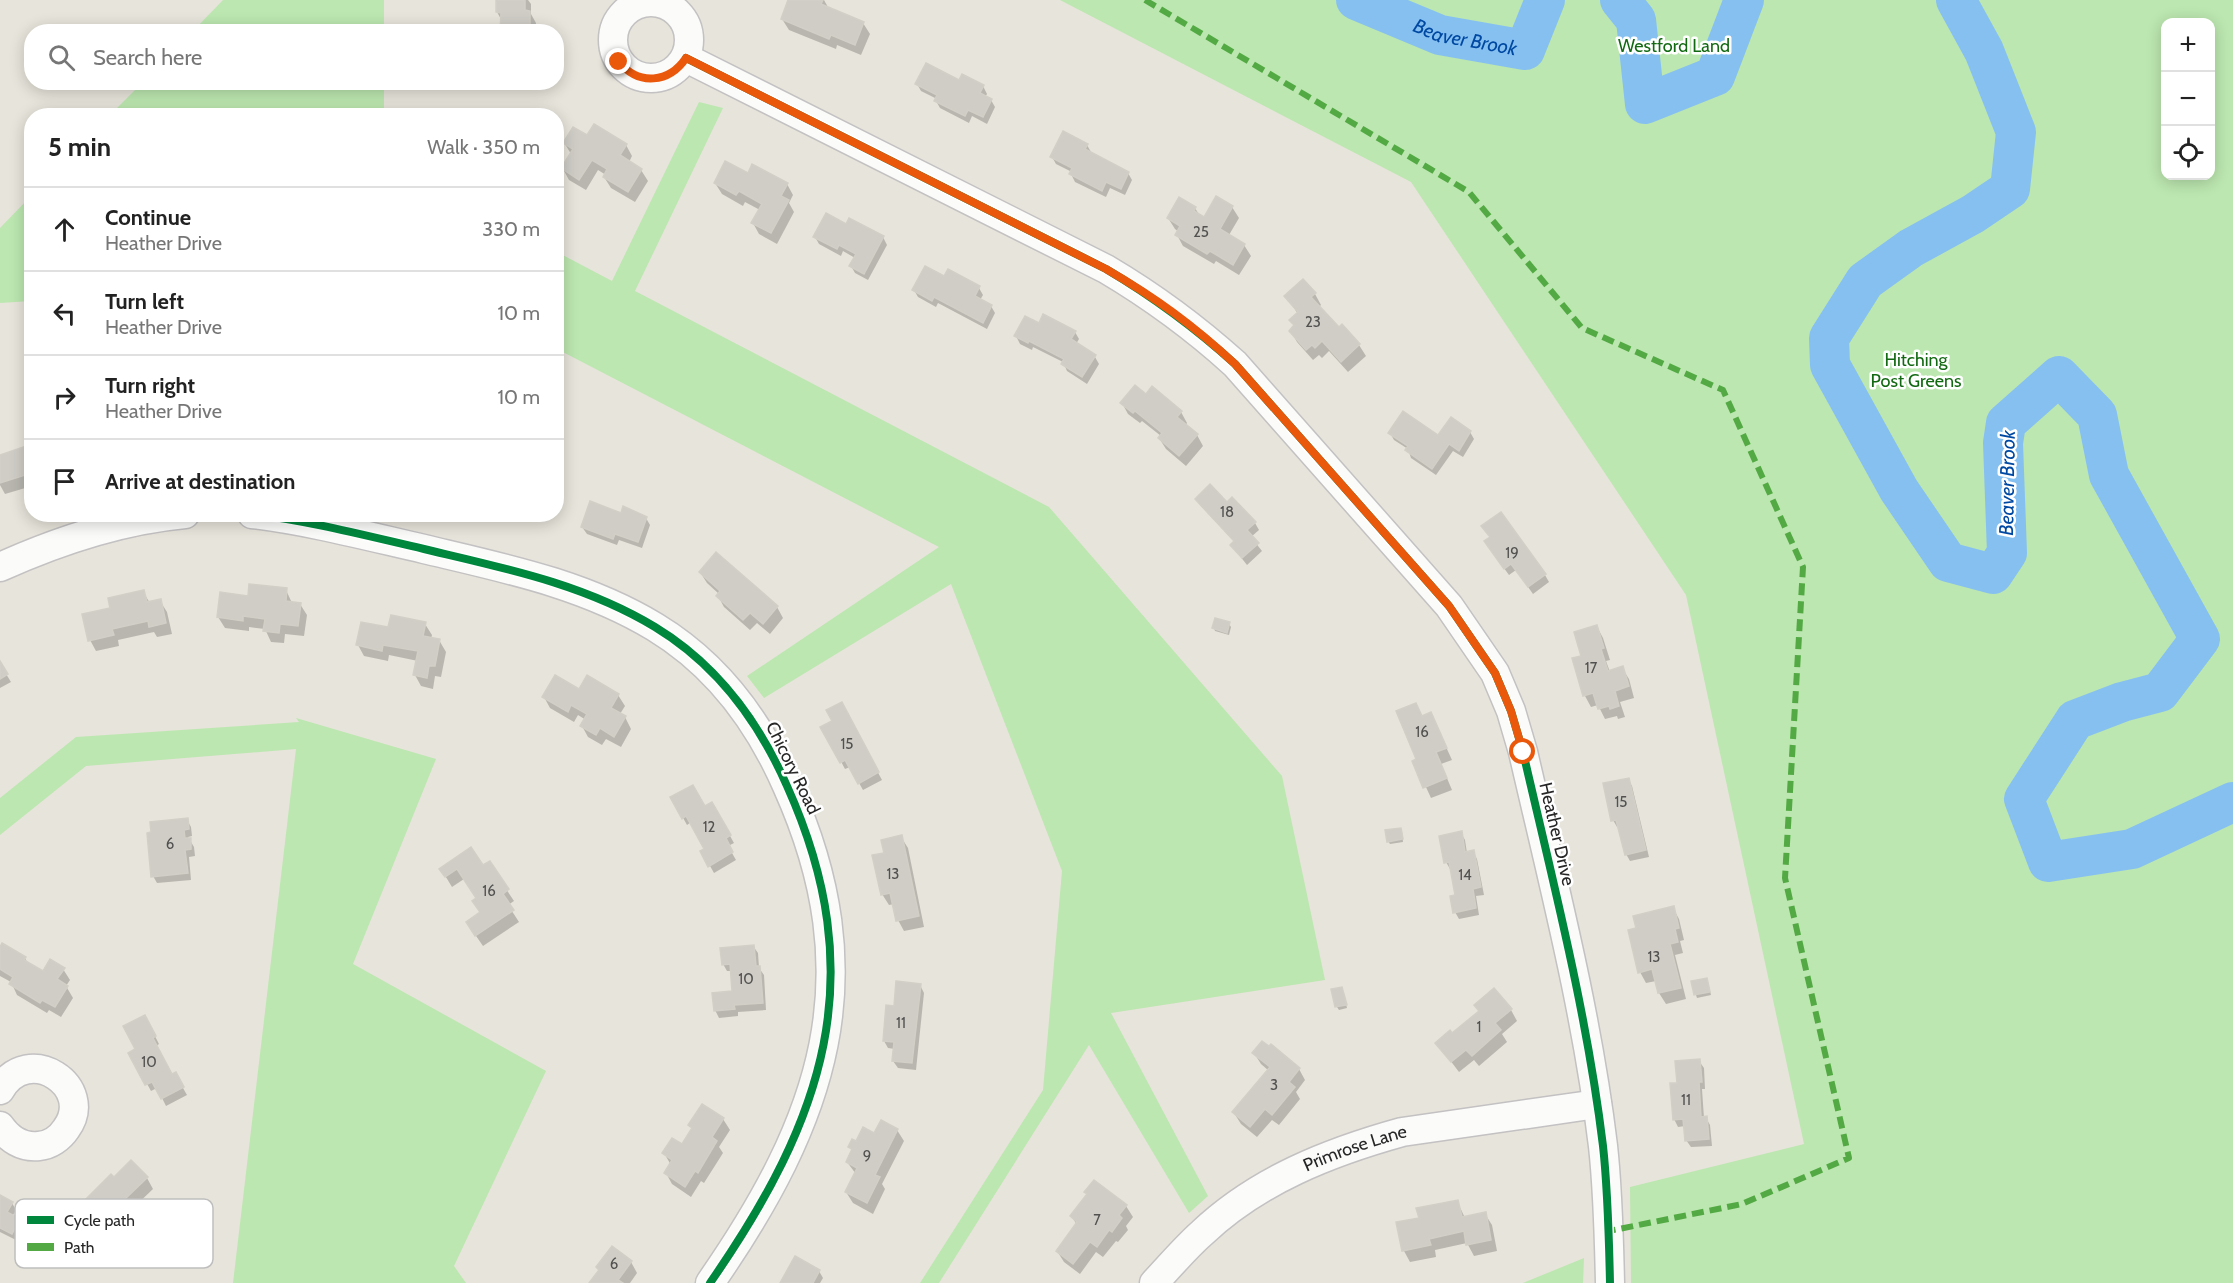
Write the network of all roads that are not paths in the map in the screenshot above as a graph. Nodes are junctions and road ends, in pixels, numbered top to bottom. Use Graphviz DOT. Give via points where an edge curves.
graph roads {
  1 [pos="686,58"];
  2 [pos="129,522"];
  3 [pos="304,522"];
  4 [pos="0,567"];
  5 [pos="2,1081"];
  6 [pos="1597,1104"];
  7 [pos="0,1126"];
  8 [pos="710,1283"];
  9 [pos="1154,1283"];
  10 [pos="1610,1283"];
  1 -- 6 [label="street, Heather Drive" via="1096,264 1152,296 1235,364 1449,606 1495,673 1511,711 1581,1006"];
  2 -- 4 [label="street" via="73,537"];
  3 -- 8 [label="street, Chicory Road" via="527,573 615,604 691,652 723,684 754,722 780,770 804,822 821,877 830,937 831,996 824,1052 806,1110 781,1166"];
  5 -- 7 [label="street" via="22,1070 49,1071 63,1082 74,1106 70,1124 58,1138 40,1146 21,1144"];
  6 -- 9 [label="street, Primrose Lane" via="1402,1132 1317,1160 1231,1209"];
  6 -- 10 [label="street, Heather Drive"];
}
